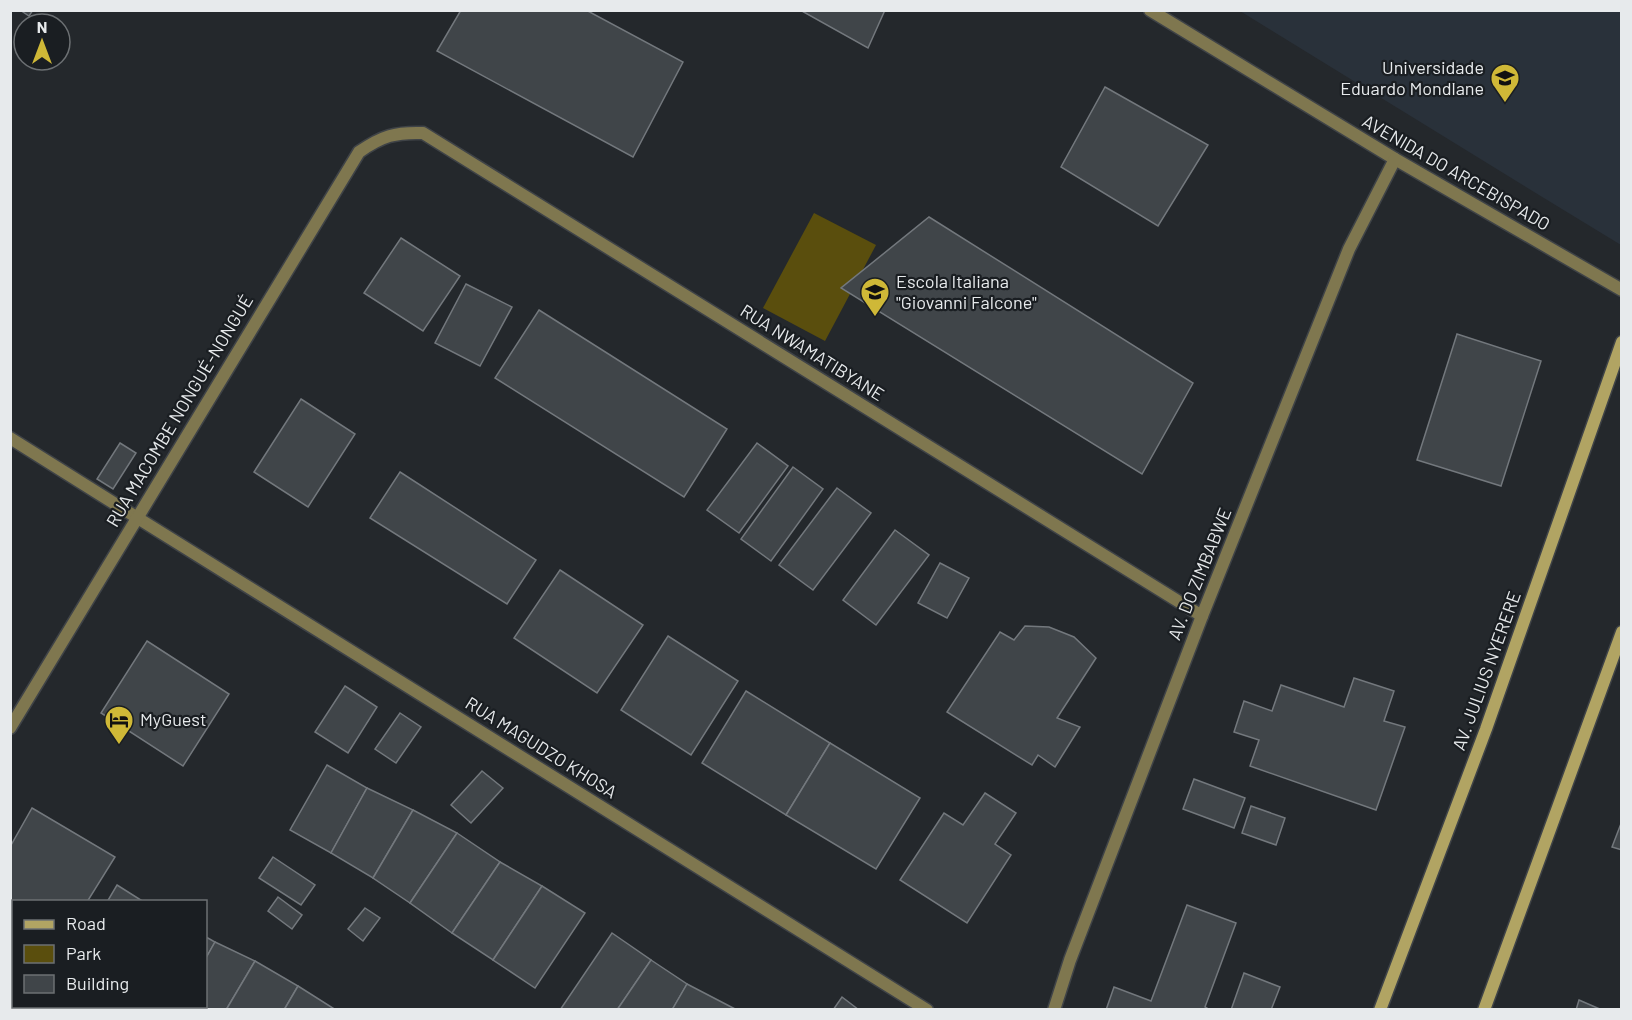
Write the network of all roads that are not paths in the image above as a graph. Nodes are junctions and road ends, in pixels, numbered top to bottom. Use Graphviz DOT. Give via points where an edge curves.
graph roads {
  1 [pos="1150,10"];
  2 [pos="399,132"];
  3 [pos="1395,159"];
  4 [pos="1622,290"];
  5 [pos="1622,342"];
  6 [pos="10,438"];
  7 [pos="136,517"];
  8 [pos="1202,616"];
  9 [pos="1622,632"];
  10 [pos="10,728"];
  11 [pos="927,1010"];
  12 [pos="1054,1010"];
  13 [pos="1380,1010"];
  14 [pos="1484,1010"];
  1 -- 3 [label="street, AVENIDA DO ARCEBISPADO"];
  2 -- 7 [label="street, RUA MACOMBE NONGUÉ-NONGUÉ" via="358,152"];
  2 -- 8 [label="street, RUA NWAMATIBYANE" via="423,134"];
  3 -- 4 [label="street, AVENIDA DO ARCEBISPADO"];
  3 -- 8 [label="street, AV. DO ZIMBABWE" via="1349,249"];
  5 -- 13 [label="main road, AV. JULIUS NYERERE" via="1486,729"];
  6 -- 7 [label="street, RUA MAGUDZO KHOSA"];
  7 -- 10 [label="street, RUA MACOMBE NONGUÉ-NONGUÉ"];
  7 -- 11 [label="street, RUA MAGUDZO KHOSA"];
  8 -- 12 [label="street, AV. DO ZIMBABWE"];
  9 -- 14 [label="main road"];
}
